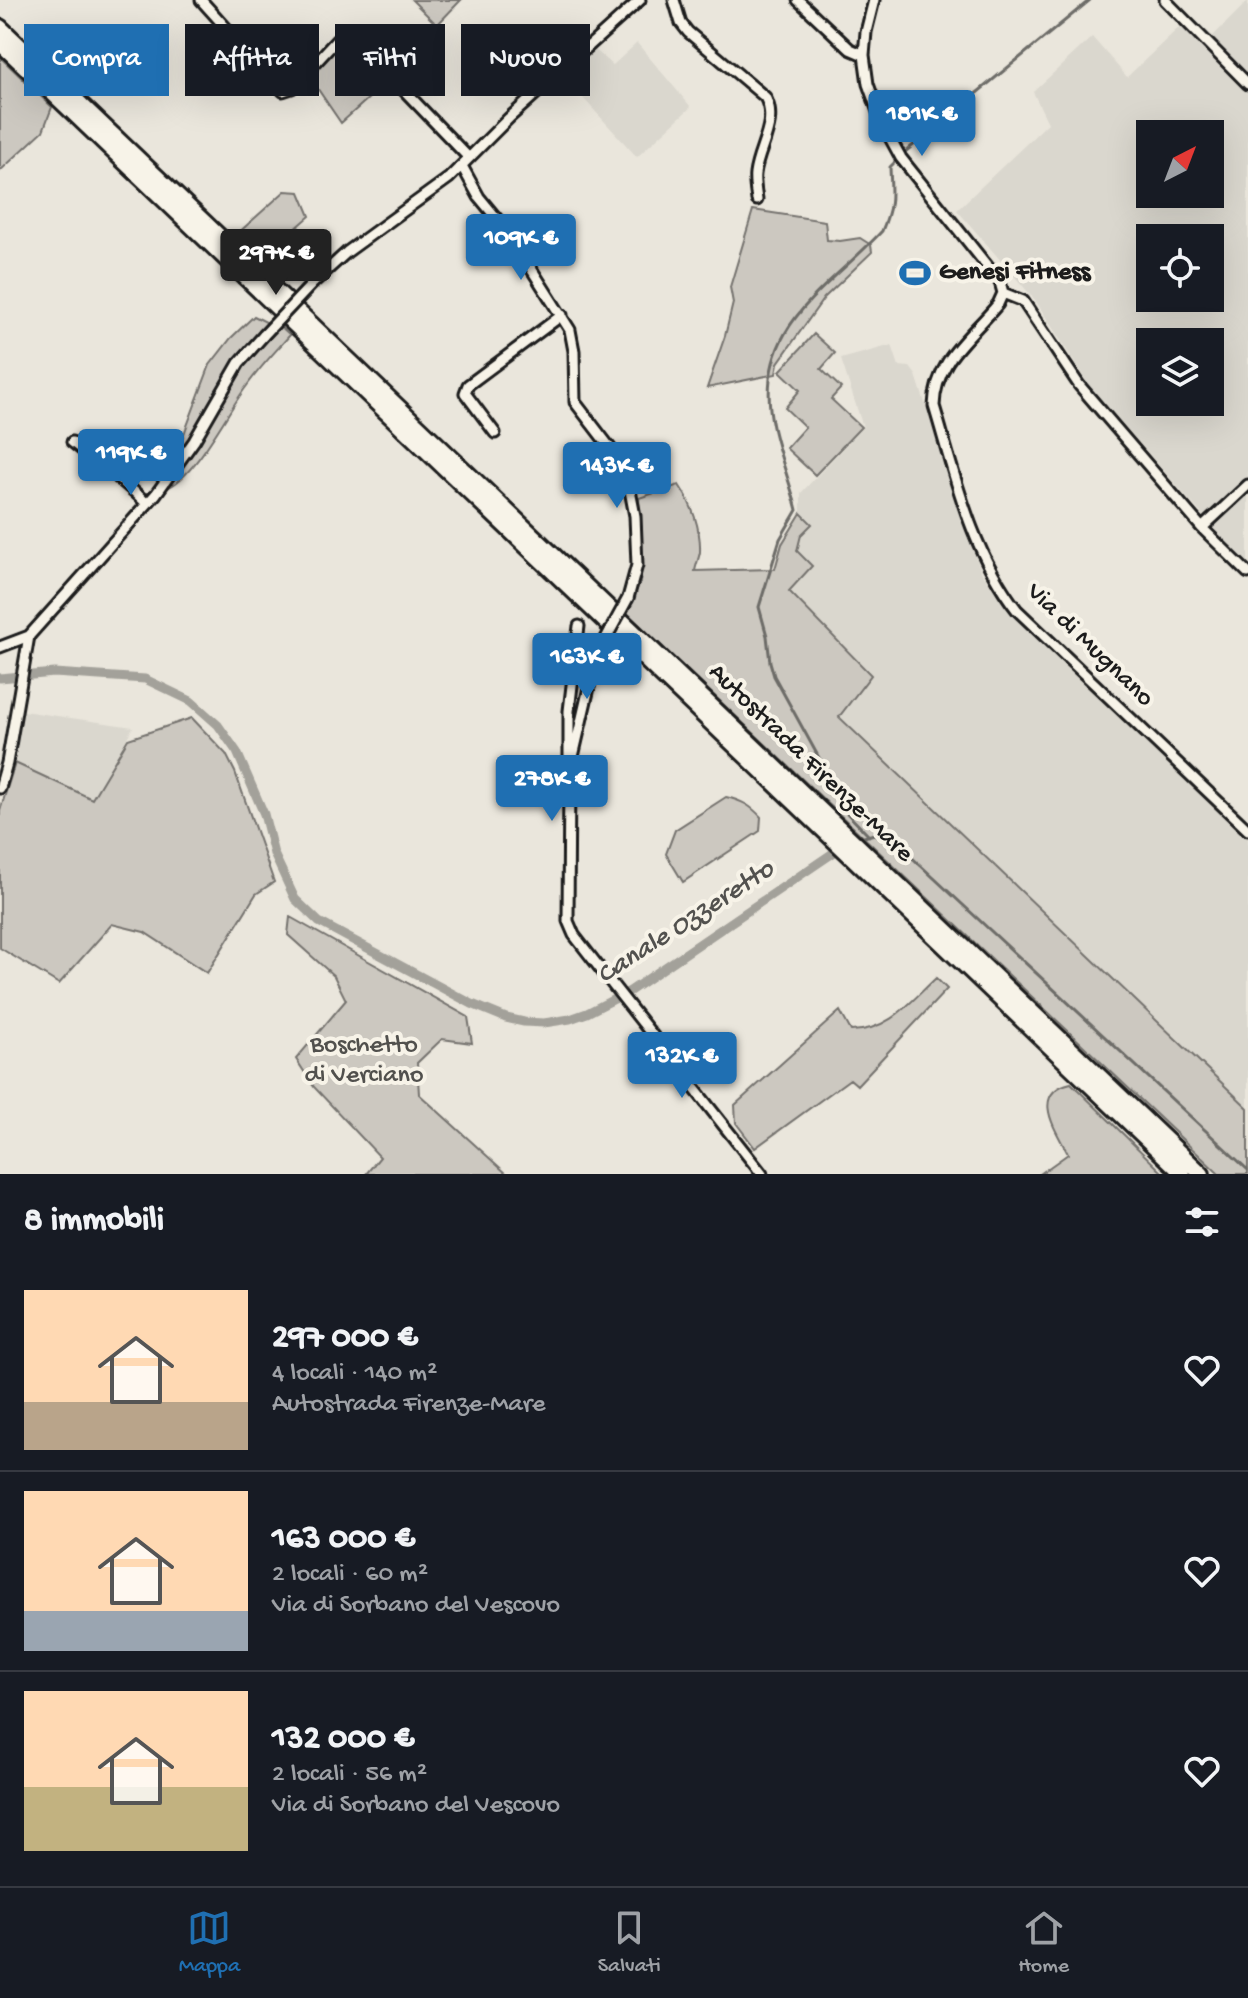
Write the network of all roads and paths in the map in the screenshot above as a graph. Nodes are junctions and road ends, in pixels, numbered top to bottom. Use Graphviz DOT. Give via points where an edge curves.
graph roads {
  1 [pos="201,0"];
  2 [pos="640,0"];
  3 [pos="674,0"];
  4 [pos="798,0"];
  5 [pos="874,0"];
  6 [pos="1165,0"];
  7 [pos="0,27"];
  8 [pos="0,43"];
  9 [pos="864,55"];
  10 [pos="1248,84"];
  11 [pos="466,162"];
  12 [pos="757,200"];
  13 [pos="1003,293"];
  14 [pos="562,315"];
  15 [pos="495,433"];
  16 [pos="72,442"];
  17 [pos="1248,485"];
  18 [pos="146,503"];
  19 [pos="1202,528"];
  20 [pos="1248,573"];
  21 [pos="579,626"];
  22 [pos="29,636"];
  23 [pos="0,647"];
  24 [pos="569,774"];
  25 [pos="0,788"];
  26 [pos="1248,830"];
  27 [pos="762,1174"];
  28 [pos="1183,1174"];
  29 [pos="1202,1174"];
  1 -- 11 [label="street" via="283,91 292,88 346,30"];
  2 -- 11 [label="street"];
  3 -- 12 [label="street" via="688,32 770,105 755,173"];
  4 -- 9 [label="street" via="850,49"];
  5 -- 9 [label="street"];
  6 -- 10 [label="street"];
  7 -- 29 [label="highway, Autostrada Firenze-Mare"];
  8 -- 28 [label="highway, Autostrada Firenze-Mare"];
  9 -- 13 [label="street" via="868,84 889,140 987,262"];
  11 -- 14 [label="street" via="479,197"];
  11 -- 18 [label="street, bridge" via="347,252 264,335 239,363 194,441"];
  13 -- 19 [label="street" via="1023,301 1079,385"];
  13 -- 26 [label="street, Via di Mugnano" via="942,368 934,387 934,406 983,557 1017,610"];
  14 -- 15 [label="street" via="468,385 465,393"];
  14 -- 24 [label="street, bridge" via="574,351 575,402 621,462 628,480 637,565 628,598 594,666"];
  16 -- 18 [label="street" via="116,473"];
  17 -- 19 [label="street"];
  18 -- 22 [label="street"];
  19 -- 20 [label="street"];
  21 -- 24 [label="street" via="569,711"];
  22 -- 23 [label="street"];
  22 -- 25 [label="street"];
  24 -- 27 [label="street" via="568,921 574,935"];
}
